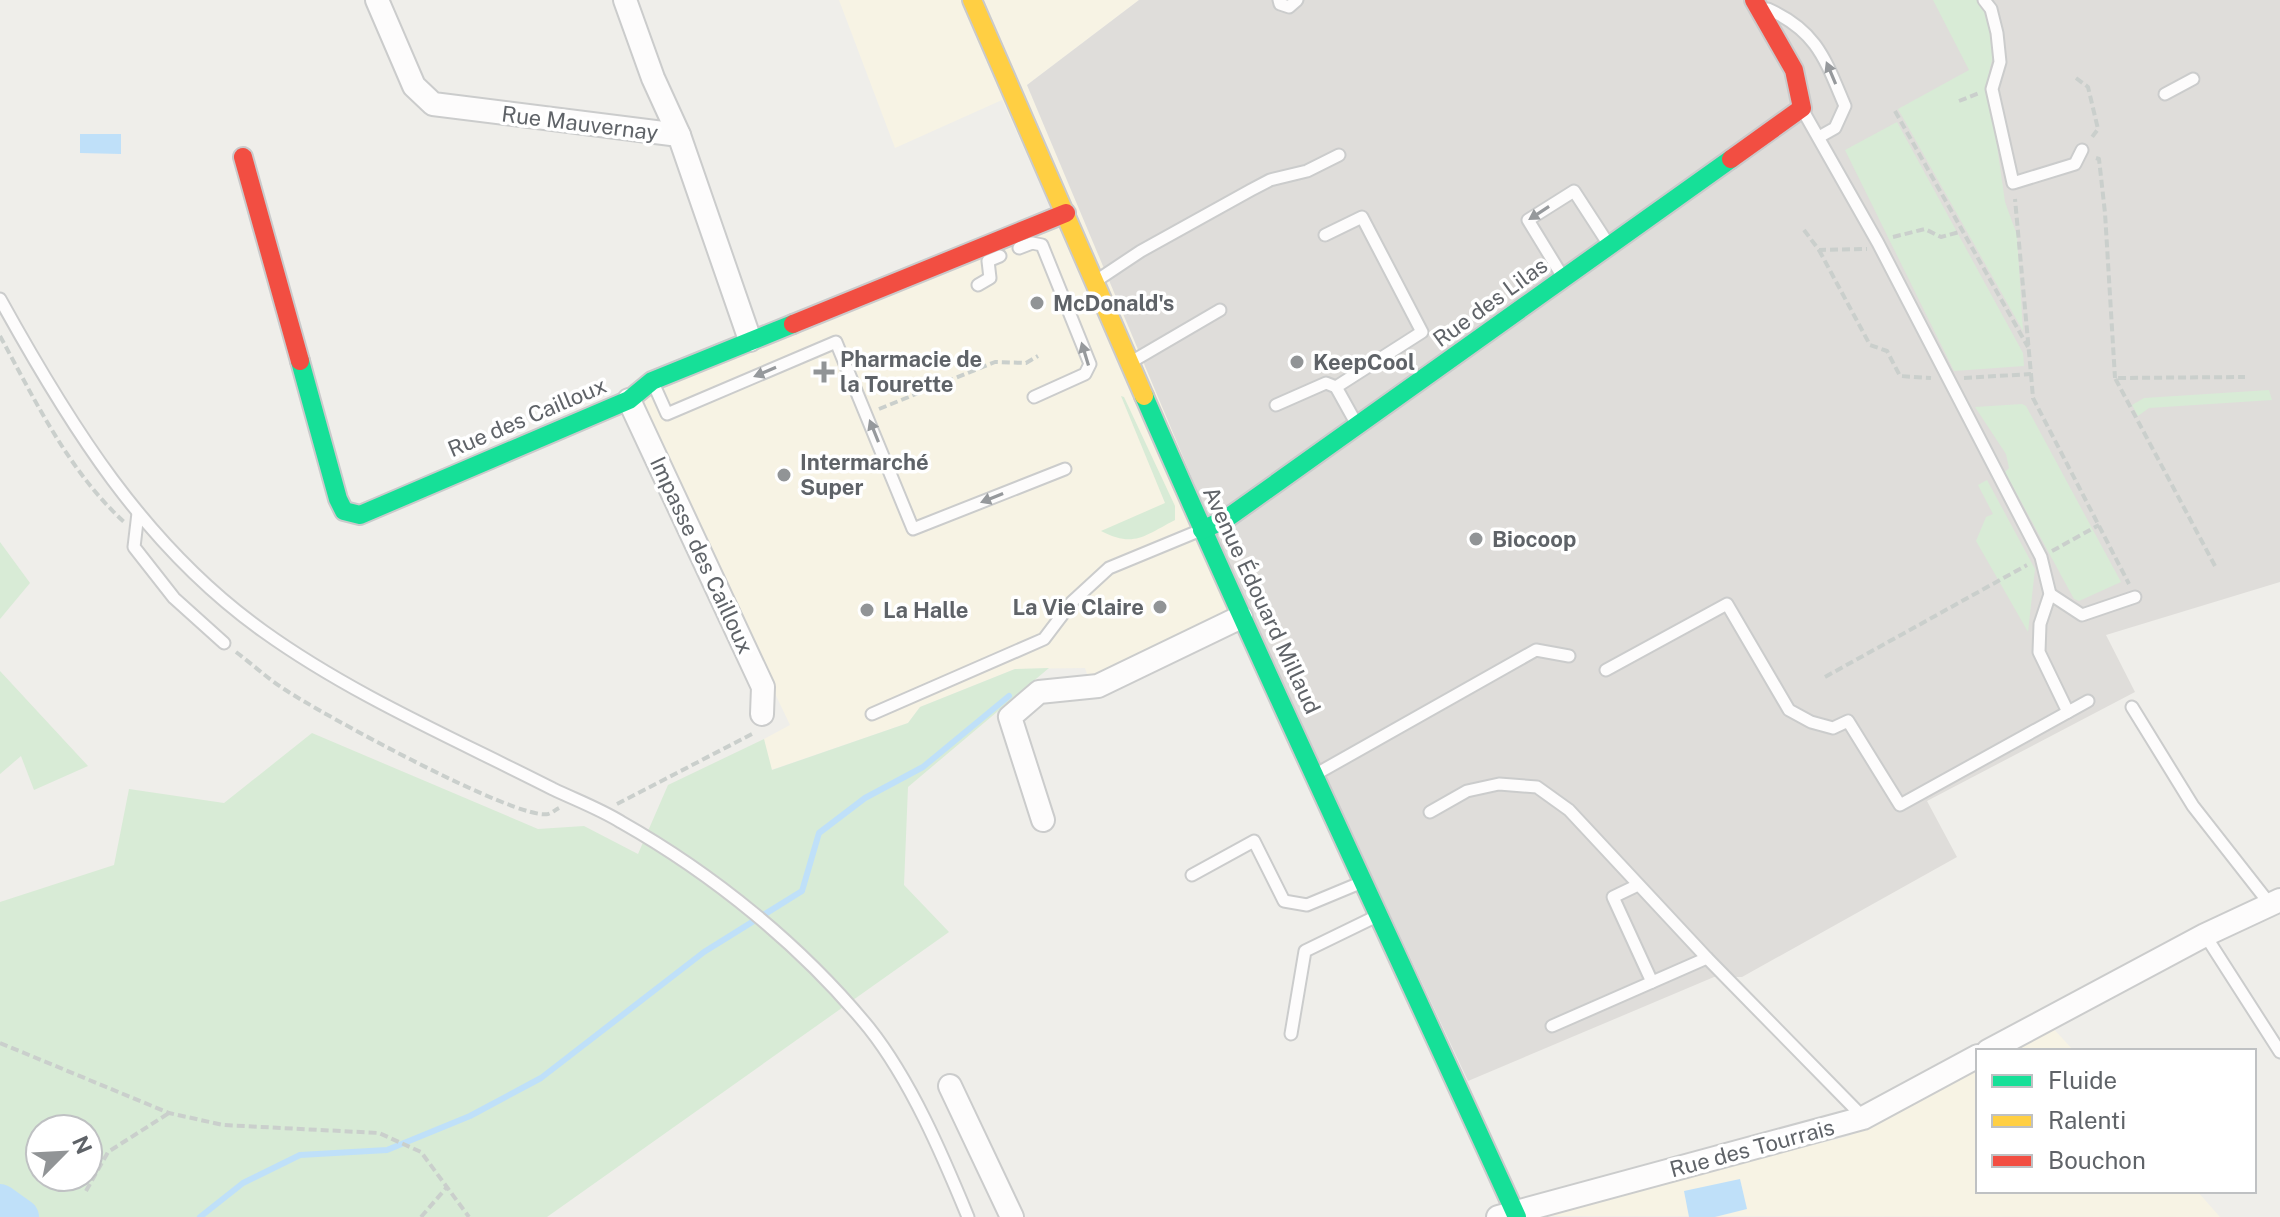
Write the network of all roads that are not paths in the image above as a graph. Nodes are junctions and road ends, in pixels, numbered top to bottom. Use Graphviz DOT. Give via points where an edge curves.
graph roads {
  1 [pos="377,0"];
  2 [pos="625,0"];
  3 [pos="972,0"];
  4 [pos="1279,0"];
  5 [pos="1297,0"];
  6 [pos="1984,0"];
  7 [pos="1755,2"];
  8 [pos="2193,79"];
  9 [pos="2165,94"];
  10 [pos="1802,108"];
  11 [pos="679,135"];
  12 [pos="1819,137"];
  13 [pos="2082,150"];
  14 [pos="1339,155"];
  15 [pos="243,157"];
  16 [pos="1066,213"];
  17 [pos="1325,235"];
  18 [pos="1609,245"];
  19 [pos="1564,278"];
  20 [pos="1095,282"];
  21 [pos="978,285"];
  22 [pos="0,299"];
  23 [pos="1220,310"];
  24 [pos="750,340"];
  25 [pos="1131,362"];
  26 [pos="652,381"];
  27 [pos="1336,387"];
  28 [pos="1034,397"];
  29 [pos="629,400"];
  30 [pos="1276,405"];
  31 [pos="1358,427"];
  32 [pos="1065,469"];
  33 [pos="138,513"];
  34 [pos="1202,530"];
  35 [pos="2050,594"];
  36 [pos="2135,597"];
  37 [pos="1241,617"];
  38 [pos="224,643"];
  39 [pos="1569,656"];
  40 [pos="1606,670"];
  41 [pos="2088,701"];
  42 [pos="2132,707"];
  43 [pos="2068,712"];
  44 [pos="762,714"];
  45 [pos="872,714"];
  46 [pos="1316,775"];
  47 [pos="1430,812"];
  48 [pos="1043,820"];
  49 [pos="1192,875"];
  50 [pos="1364,881"];
  51 [pos="1638,885"];
  52 [pos="2274,901"];
  53 [pos="1379,915"];
  54 [pos="2205,935"];
  55 [pos="1707,958"];
  56 [pos="1652,982"];
  57 [pos="1552,1026"];
  58 [pos="1291,1034"];
  59 [pos="1992,1049"];
  60 [pos="2280,1052"];
  61 [pos="1976,1057"];
  62 [pos="950,1086"];
  63 [pos="1863,1118"];
  64 [pos="1510,1215"];
  65 [pos="968,1217"];
  66 [pos="1012,1217"];
  1 -- 11 [label="street, Rue Mauvernay" via="414,86 433,104"];
  2 -- 11 [label="street"];
  3 -- 16 [label="street, Avenue Édouard Millaud"];
  4 -- 5 [label="lane" via="1289,7"];
  6 -- 13 [label="lane" via="1991,9 2000,62 1992,89 2013,183 2075,164"];
  7 -- 10 [label="street" via="1794,70"];
  12 -- 7 [label="lane, one-way" via="1835,128 1845,106 1823,56 1803,28"];
  8 -- 9 [label="lane"];
  10 -- 12 [label="lane"];
  10 -- 18 [label="street, Rue des Lilas"];
  11 -- 24 [label="street, Rue Mauvernay"];
  12 -- 35 [label="lane" via="2041,557"];
  14 -- 20 [label="lane" via="1307,171 1270,180"];
  15 -- 29 [label="street, Rue des Cailloux" via="344,511 360,515"];
  16 -- 20 [label="street, Avenue Édouard Millaud"];
  16 -- 24 [label="street, Rue des Cailloux"];
  17 -- 27 [label="lane" via="1362,217 1422,332"];
  18 -- 19 [label="street, Rue des Lilas"];
  18 -- 19 [label="lane, one-way" via="1574,191 1528,220"];
  19 -- 31 [label="street, Rue des Lilas"];
  20 -- 25 [label="street, Avenue Édouard Millaud"];
  28 -- 21 [label="lane, one-way" via="1085,374 1090,364 1042,245 1032,243 988,261 990,278"];
  22 -- 33 [label="lane" via="49,389"];
  23 -- 25 [label="lane"];
  24 -- 26 [label="street, Rue des Cailloux"];
  25 -- 34 [label="street, Avenue Édouard Millaud"];
  26 -- 29 [label="street, Rue des Cailloux"];
  32 -- 26 [label="lane, one-way" via="913,529 836,342 667,414"];
  27 -- 30 [label="lane" via="1326,383"];
  27 -- 31 [label="lane"];
  29 -- 44 [label="street, Impasse des Cailloux" via="763,687"];
  31 -- 34 [label="street, Rue des Lilas" via="1226,519"];
  33 -- 38 [label="lane" via="134,547 174,598"];
  33 -- 65 [label="lane" via="223,599 263,631 371,697 608,815 709,878 758,919 817,971 870,1030 921,1114"];
  34 -- 37 [label="street, Avenue Édouard Millaud"];
  34 -- 45 [label="lane" via="1109,568 1072,602 1044,639"];
  35 -- 36 [label="lane" via="2082,615"];
  35 -- 43 [label="lane" via="2040,624 2039,652"];
  37 -- 46 [label="street, Avenue Édouard Millaud"];
  37 -- 48 [label="street" via="1098,686 1039,692 1010,717"];
  39 -- 46 [label="lane" via="1536,650"];
  40 -- 43 [label="lane" via="1727,604 1789,710 1833,728 1848,721 1900,805"];
  41 -- 43 [label="lane"];
  42 -- 52 [label="lane" via="2193,806"];
  46 -- 50 [label="street, Avenue Édouard Millaud"];
  47 -- 51 [label="lane" via="1467,791 1499,784 1537,787 1569,810"];
  49 -- 50 [label="lane" via="1254,841 1284,901 1307,905"];
  50 -- 53 [label="street, Avenue Édouard Millaud"];
  51 -- 55 [label="lane"];
  51 -- 56 [label="lane" via="1613,897"];
  52 -- 54 [label="street"];
  53 -- 58 [label="lane" via="1305,951"];
  53 -- 64 [label="street, Avenue Édouard Millaud"];
  54 -- 59 [label="street"];
  54 -- 60 [label="lane"];
  55 -- 56 [label="lane"];
  55 -- 63 [label="lane"];
  56 -- 57 [label="lane"];
  61 -- 63 [label="street, Rue des Tourrais"];
  62 -- 66 [label="street"];
  63 -- 64 [label="street, Rue des Tourrais"];
}
